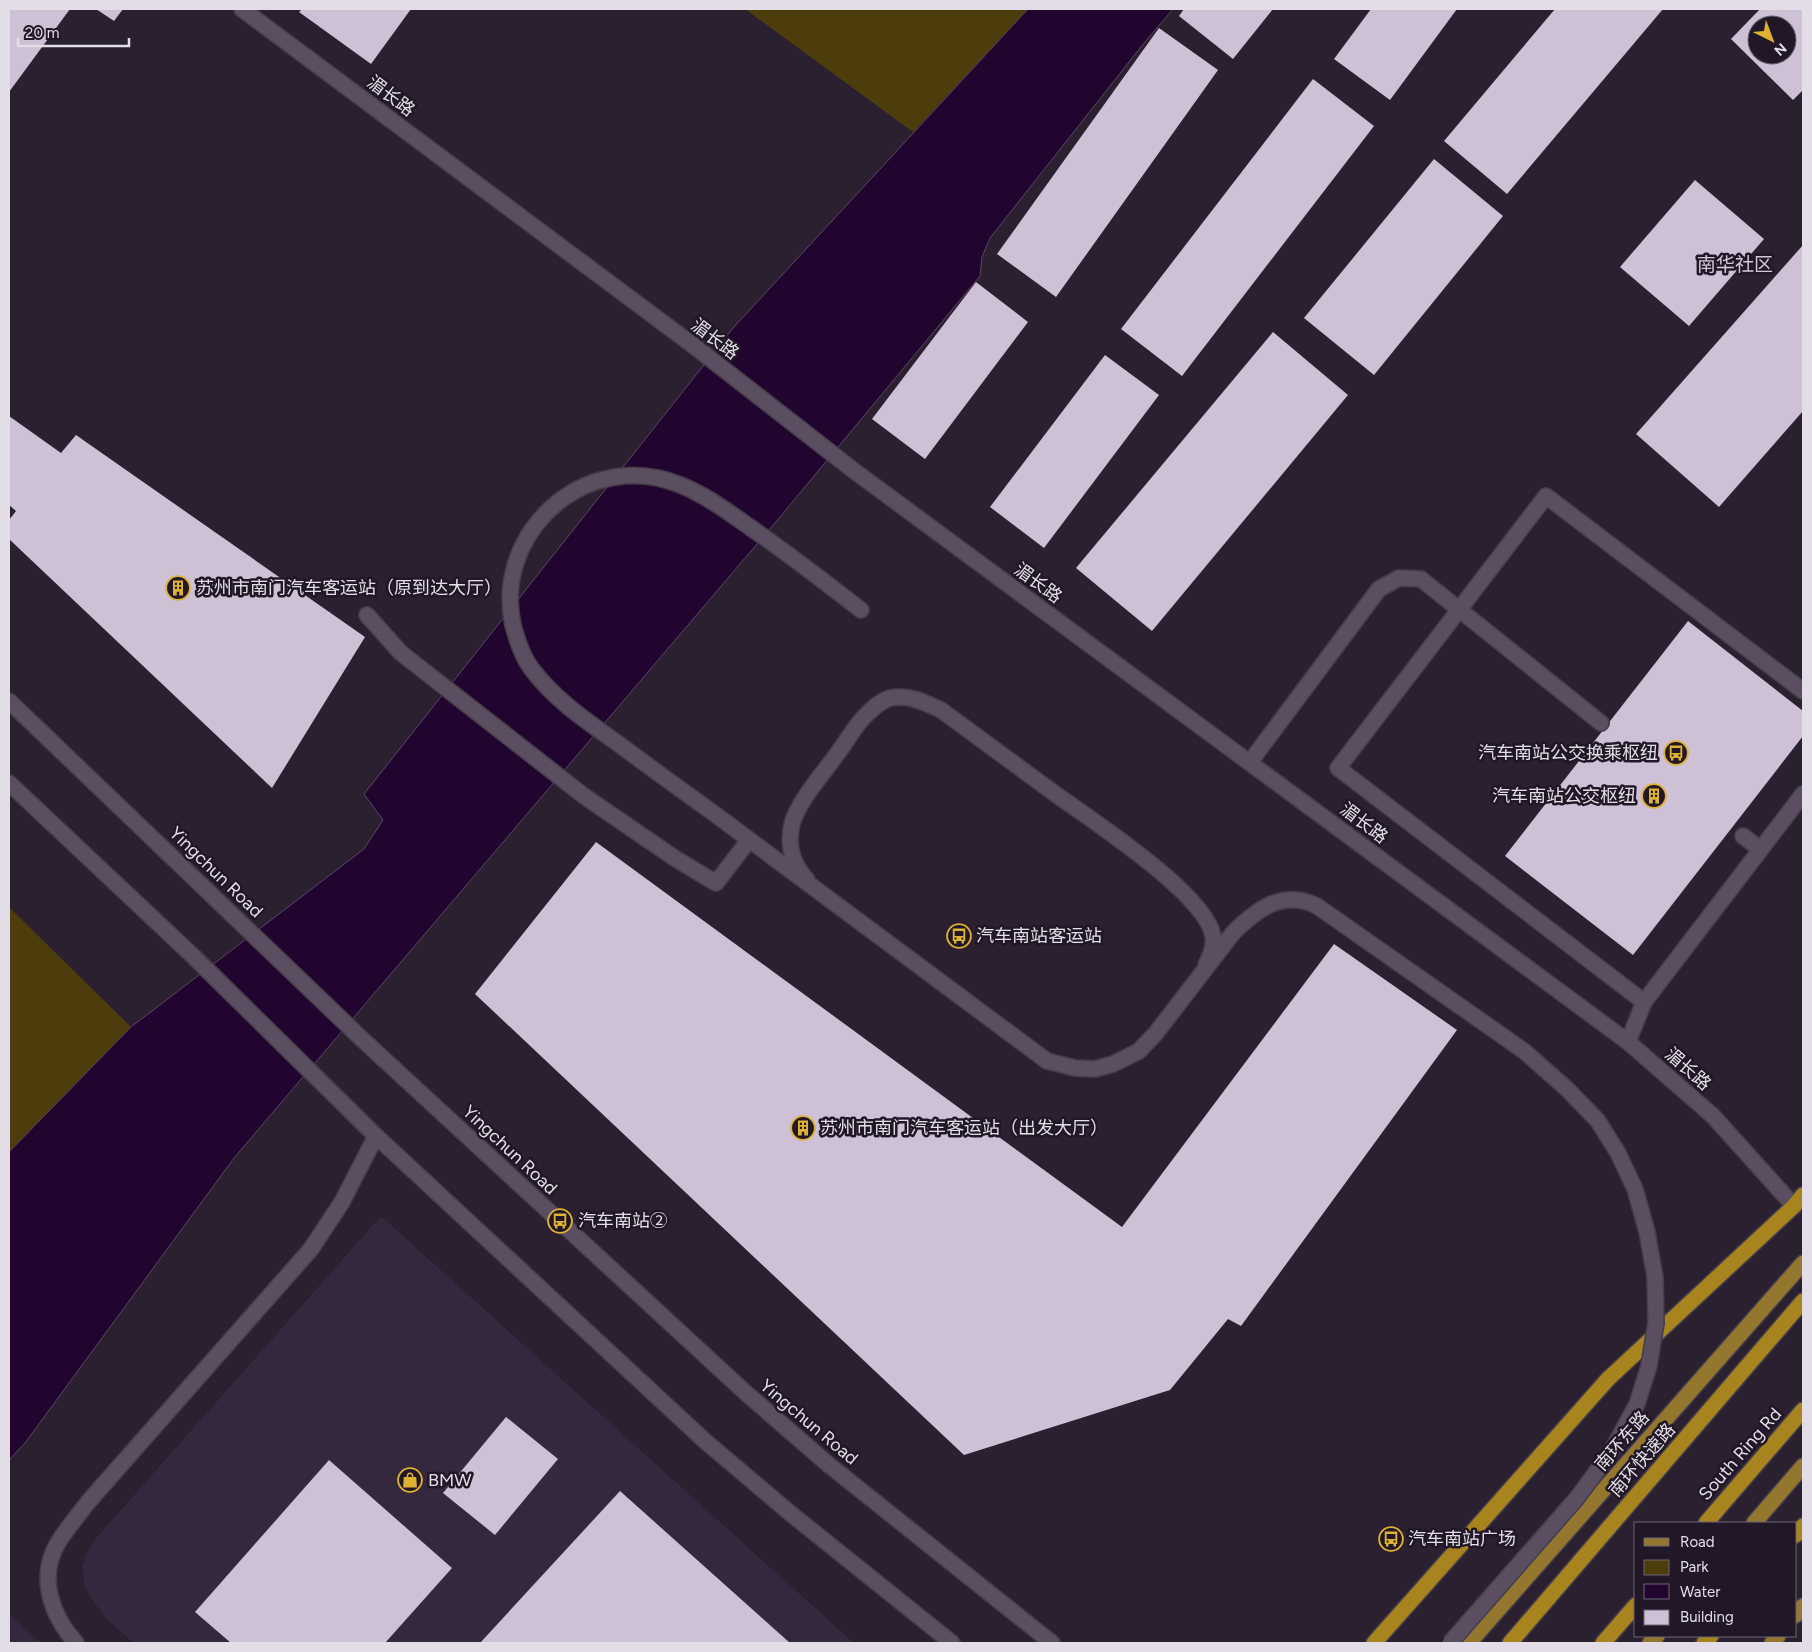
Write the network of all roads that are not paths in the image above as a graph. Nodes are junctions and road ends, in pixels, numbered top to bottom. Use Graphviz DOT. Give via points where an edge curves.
graph roads {
  1 [pos="242,9"];
  2 [pos="861,610"];
  3 [pos="1459,610"];
  4 [pos="367,615"];
  5 [pos="1803,692"];
  6 [pos="9,700"];
  7 [pos="1601,723"];
  8 [pos="1250,762"];
  9 [pos="9,783"];
  10 [pos="1803,794"];
  11 [pos="1743,836"];
  12 [pos="749,840"];
  13 [pos="1760,850"];
  14 [pos="814,889"];
  15 [pos="1203,971"];
  16 [pos="1644,1002"];
  17 [pos="1628,1042"];
  18 [pos="376,1136"];
  19 [pos="1800,1198"];
  20 [pos="1803,1262"];
  21 [pos="1803,1301"];
  22 [pos="1803,1410"];
  23 [pos="1803,1466"];
  24 [pos="1707,1522"];
  25 [pos="1755,1522"];
  26 [pos="1634,1607"];
  27 [pos="76,1643"];
  28 [pos="952,1643"];
  29 [pos="1052,1643"];
  30 [pos="1374,1643"];
  31 [pos="1450,1643"];
  32 [pos="1469,1643"];
  33 [pos="1510,1643"];
  34 [pos="1603,1643"];
  1 -- 8 [label="street, 湄长路" via="694,346 853,470"];
  2 -- 12 [label="street" via="722,507 685,487 658,478 629,476 601,480 574,491 550,508 531,529 518,555 510,583 510,612 516,640 530,666 570,709"];
  3 -- 5 [label="street" via="1546,496"];
  3 -- 7 [label="street"];
  3 -- 8 [label="street" via="1421,579 1400,578 1379,589"];
  3 -- 16 [label="street" via="1338,768"];
  4 -- 12 [label="street" via="401,653 584,796 716,883"];
  6 -- 29 [label="street, Yingchun Road" via="364,1041 775,1419"];
  8 -- 17 [label="street, 湄长路"];
  9 -- 18 [label="street" via="194,957"];
  10 -- 13 [label="street"];
  11 -- 13 [label="street"];
  12 -- 14 [label="street"];
  13 -- 16 [label="street"];
  14 -- 15 [label="street" via="1047,1061 1075,1068 1095,1069 1139,1051"];
  14 -- 15 [label="street" via="793,858 790,844 796,812 863,717 888,699 903,696 940,710 1118,838 1180,889 1199,909 1213,936 1214,948"];
  15 -- 31 [label="street, bridge" via="1233,933 1258,910 1293,899 1317,906 1524,1051 1568,1089 1598,1120 1635,1189 1655,1277 1656,1323 1649,1366 1637,1404 1611,1452 1578,1498"];
  16 -- 17 [label="street"];
  17 -- 19 [label="street, 湄长路"];
  18 -- 27 [label="street" via="342,1202 311,1248 89,1501 58,1543 48,1573 48,1587 60,1622"];
  18 -- 28 [label="street" via="748,1479"];
  19 -- 30 [label="highway" via="1608,1379"];
  20 -- 32 [label="main road, 南环东路"];
  21 -- 33 [label="highway, 南环快速路"];
  22 -- 24 [label="highway, South Ring Rd"];
  23 -- 25 [label="main road"];
  26 -- 34 [label="highway"];
}
